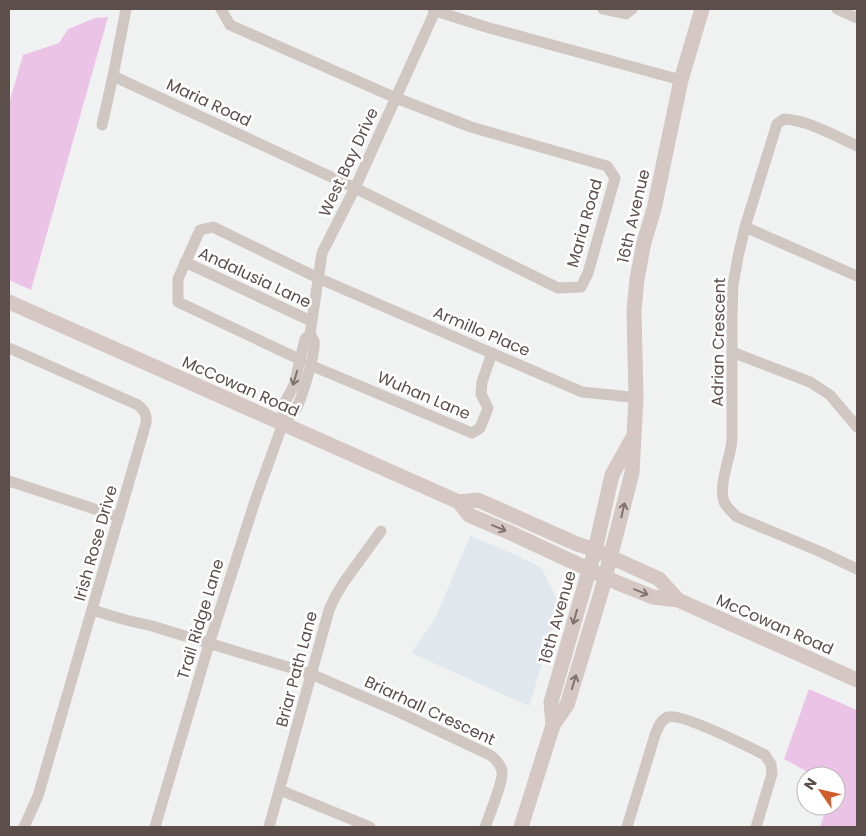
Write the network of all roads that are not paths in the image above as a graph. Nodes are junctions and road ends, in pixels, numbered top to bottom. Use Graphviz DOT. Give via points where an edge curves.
graph roads {
  1 [pos="126,9"];
  2 [pos="220,9"];
  3 [pos="435,9"];
  4 [pos="602,9"];
  5 [pos="632,9"];
  6 [pos="702,9"];
  7 [pos="837,9"];
  8 [pos="857,18"];
  9 [pos="114,76"];
  10 [pos="681,80"];
  11 [pos="396,98"];
  12 [pos="102,125"];
  13 [pos="857,146"];
  14 [pos="355,188"];
  15 [pos="745,227"];
  16 [pos="185,262"];
  17 [pos="857,276"];
  18 [pos="318,278"];
  19 [pos="9,302"];
  20 [pos="312,321"];
  21 [pos="9,348"];
  22 [pos="732,352"];
  23 [pos="492,353"];
  24 [pos="305,362"];
  25 [pos="636,398"];
  26 [pos="283,423"];
  27 [pos="857,427"];
  28 [pos="634,436"];
  29 [pos="9,481"];
  30 [pos="459,502"];
  31 [pos="119,517"];
  32 [pos="381,531"];
  33 [pos="595,550"];
  34 [pos="611,558"];
  35 [pos="857,569"];
  36 [pos="589,570"];
  37 [pos="605,578"];
  38 [pos="678,600"];
  39 [pos="92,610"];
  40 [pos="209,644"];
  41 [pos="311,674"];
  42 [pos="857,680"];
  43 [pos="553,725"];
  44 [pos="280,790"];
  45 [pos="24,827"];
  46 [pos="155,827"];
  47 [pos="269,827"];
  48 [pos="370,827"];
  49 [pos="485,827"];
  50 [pos="521,827"];
  51 [pos="627,827"];
  52 [pos="756,827"];
  1 -- 9 [label="street"];
  2 -- 11 [label="street, Maria Road" via="230,25"];
  3 -- 10 [label="street" via="486,27"];
  3 -- 11 [label="street, West Bay Drive"];
  4 -- 5 [label="street" via="626,14"];
  6 -- 10 [label="main road, 16th Avenue"];
  7 -- 8 [label="street"];
  9 -- 12 [label="street"];
  9 -- 14 [label="street, Maria Road"];
  10 -- 25 [label="main road, 16th Avenue" via="637,279 634,312"];
  11 -- 14 [label="street, West Bay Drive"];
  11 -- 14 [label="street, Maria Road" via="471,127 607,166 614,178 588,273 581,287 558,288"];
  13 -- 15 [label="street, Adrian Crescent" via="792,119 784,119 777,124"];
  14 -- 18 [label="street, West Bay Drive" via="322,253"];
  15 -- 17 [label="street"];
  15 -- 22 [label="street, Adrian Crescent" via="733,286"];
  16 -- 18 [label="street, Armillo Place" via="200,230 213,227"];
  16 -- 20 [label="street, Andalusia Lane"];
  16 -- 24 [label="street" via="178,279 178,302"];
  18 -- 20 [label="street, West Bay Drive"];
  18 -- 23 [label="street, Armillo Place"];
  19 -- 26 [label="main road, McCowan Road"];
  20 -- 24 [label="street, West Bay Drive" via="312,358"];
  21 -- 31 [label="street, Irish Rose Drive" via="143,409 146,423"];
  22 -- 27 [label="street" via="810,382 830,395"];
  22 -- 35 [label="street, Adrian Crescent" via="732,437 722,494 724,503 737,517"];
  23 -- 24 [label="street, Wuhan Lane" via="481,394 488,408 480,428 472,433"];
  23 -- 25 [label="street, Armillo Place" via="582,392"];
  24 -- 26 [label="street, West Bay Drive" via="300,399 295,411"];
  25 -- 28 [label="main road, 16th Avenue"];
  26 -- 30 [label="main road, McCowan Road"];
  26 -- 40 [label="street, Trail Ridge Lane"];
  28 -- 33 [label="main road, 16th Avenue" via="612,474"];
  34 -- 28 [label="main road, 16th Avenue, one-way" via="632,473"];
  29 -- 31 [label="street"];
  30 -- 33 [label="main road, McCowan Road" via="478,500"];
  30 -- 36 [label="main road, McCowan Road, one-way" via="469,515"];
  31 -- 39 [label="street, Irish Rose Drive"];
  32 -- 41 [label="street, Briar Path Lane" via="335,597"];
  33 -- 34 [label="main road, McCowan Road"];
  33 -- 36 [label="main road, 16th Avenue"];
  34 -- 37 [label="main road, 16th Avenue"];
  34 -- 38 [label="main road, McCowan Road" via="659,579"];
  36 -- 37 [label="main road, McCowan Road"];
  36 -- 43 [label="main road, 16th Avenue, one-way" via="551,702"];
  37 -- 38 [label="main road, McCowan Road, one-way" via="653,597"];
  43 -- 37 [label="main road, 16th Avenue, one-way" via="566,705"];
  38 -- 42 [label="main road, McCowan Road"];
  39 -- 40 [label="street"];
  39 -- 45 [label="street, Irish Rose Drive" via="38,796"];
  40 -- 41 [label="street"];
  40 -- 46 [label="street, Trail Ridge Lane"];
  41 -- 44 [label="street, Briar Path Lane"];
  41 -- 49 [label="street, Briarhall Crescent" via="472,746 496,760 502,772 501,782"];
  43 -- 50 [label="main road, 16th Avenue"];
  44 -- 47 [label="street, Briar Path Lane"];
  44 -- 48 [label="street"];
  51 -- 52 [label="street" via="661,721 678,717 765,755 771,764 772,774"];
}
